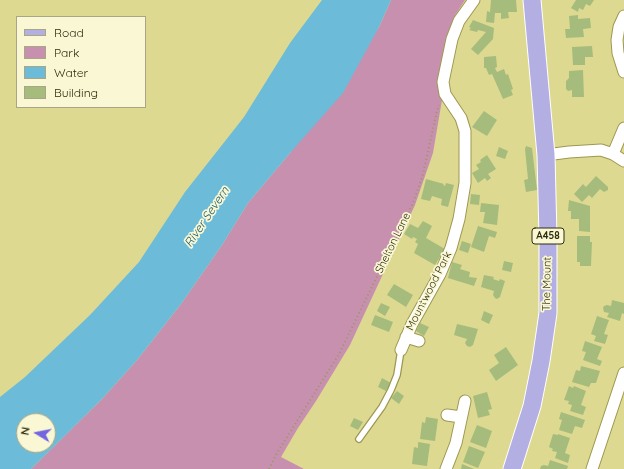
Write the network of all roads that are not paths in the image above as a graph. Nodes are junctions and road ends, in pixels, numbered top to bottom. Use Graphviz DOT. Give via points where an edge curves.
graph roads {
  1 [pos="474,0"];
  2 [pos="532,0"];
  3 [pos="624,16"];
  4 [pos="624,72"];
  5 [pos="624,128"];
  6 [pos="613,154"];
  7 [pos="546,155"];
  8 [pos="624,161"];
  9 [pos="406,337"];
  10 [pos="419,341"];
  11 [pos="401,350"];
  12 [pos="624,373"];
  13 [pos="466,401"];
  14 [pos="447,415"];
  15 [pos="461,417"];
  16 [pos="359,439"];
  17 [pos="446,469"];
  18 [pos="512,469"];
  19 [pos="592,469"];
  1 -- 9 [label="street, Mountwood Park" via="459,21 452,39 443,82 445,94 461,118 465,131 466,174 462,203 451,248"];
  2 -- 7 [label="main road, The Mount / A458"];
  3 -- 4 [label="street" via="619,27 618,53"];
  5 -- 6 [label="street"];
  6 -- 7 [label="street" via="601,150 587,150"];
  6 -- 8 [label="street"];
  7 -- 18 [label="main road, The Mount / A458" via="548,313 532,406"];
  9 -- 10 [label="street"];
  9 -- 11 [label="street, Mountwood Park"];
  11 -- 16 [label="lane" via="397,375 391,390"];
  12 -- 19 [label="street"];
  13 -- 15 [label="street"];
  14 -- 15 [label="street"];
  15 -- 17 [label="street" via="456,443"];
}
